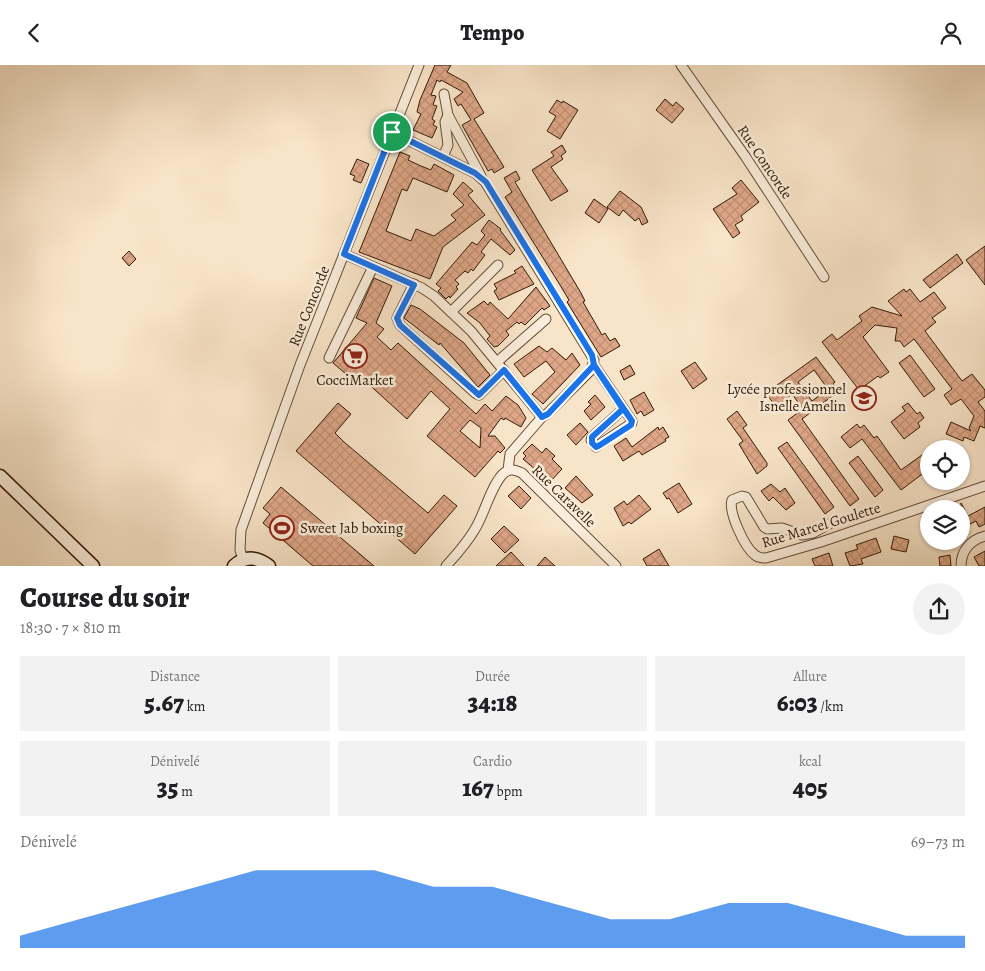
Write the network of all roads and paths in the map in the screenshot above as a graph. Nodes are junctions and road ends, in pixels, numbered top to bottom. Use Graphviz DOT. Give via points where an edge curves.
graph roads {
  1 [pos="419,65"];
  2 [pos="681,65"];
  3 [pos="444,94"];
  4 [pos="448,115"];
  5 [pos="392,132"];
  6 [pos="443,157"];
  7 [pos="481,177"];
  8 [pos="344,254"];
  9 [pos="498,265"];
  10 [pos="372,267"];
  11 [pos="824,277"];
  12 [pos="414,285"];
  13 [pos="451,312"];
  14 [pos="546,319"];
  15 [pos="329,358"];
  16 [pos="496,361"];
  17 [pos="594,365"];
  18 [pos="504,370"];
  19 [pos="623,409"];
  20 [pos="542,417"];
  21 [pos="508,470"];
  22 [pos="0,476"];
  23 [pos="985,486"];
  24 [pos="831,523"];
  25 [pos="985,536"];
  26 [pos="239,563"];
  27 [pos="93,566"];
  28 [pos="270,566"];
  29 [pos="446,566"];
  30 [pos="616,566"];
  31 [pos="961,566"];
  1 -- 5 [label="street, Rue Concorde"];
  2 -- 11 [label="street, Rue Concorde"];
  3 -- 4 [label="street"];
  4 -- 6 [label="street" via="445,122 448,145"];
  4 -- 7 [label="street"];
  5 -- 6 [label="street"];
  5 -- 8 [label="street, Rue Concorde"];
  6 -- 7 [label="street"];
  7 -- 17 [label="street" via="592,355"];
  8 -- 10 [label="street"];
  8 -- 26 [label="street, Rue Concorde" via="241,530"];
  9 -- 13 [label="street"];
  10 -- 12 [label="street"];
  10 -- 15 [label="street"];
  12 -- 13 [label="street" via="434,296"];
  12 -- 18 [label="street" via="397,318 400,325 479,395"];
  13 -- 16 [label="street"];
  14 -- 16 [label="street"];
  16 -- 18 [label="street"];
  17 -- 19 [label="street"];
  17 -- 20 [label="street"];
  18 -- 20 [label="street"];
  19 -- 19 [label="street" via="632,421 631,425 596,447 592,437"];
  20 -- 21 [label="street" via="510,454"];
  21 -- 29 [label="street, Rue Caravelle" via="500,477 476,529"];
  21 -- 30 [label="street, Rue Caravelle" via="522,473"];
  22 -- 27 [label="main road"];
  23 -- 24 [label="street, Rue Marcel Goulette" via="766,558 753,555 737,527 730,506 736,497 746,497 764,527 782,528 802,535"];
  25 -- 31 [label="street" via="967,547"];
  26 -- 28 [label="main road" via="255,558"];
}
